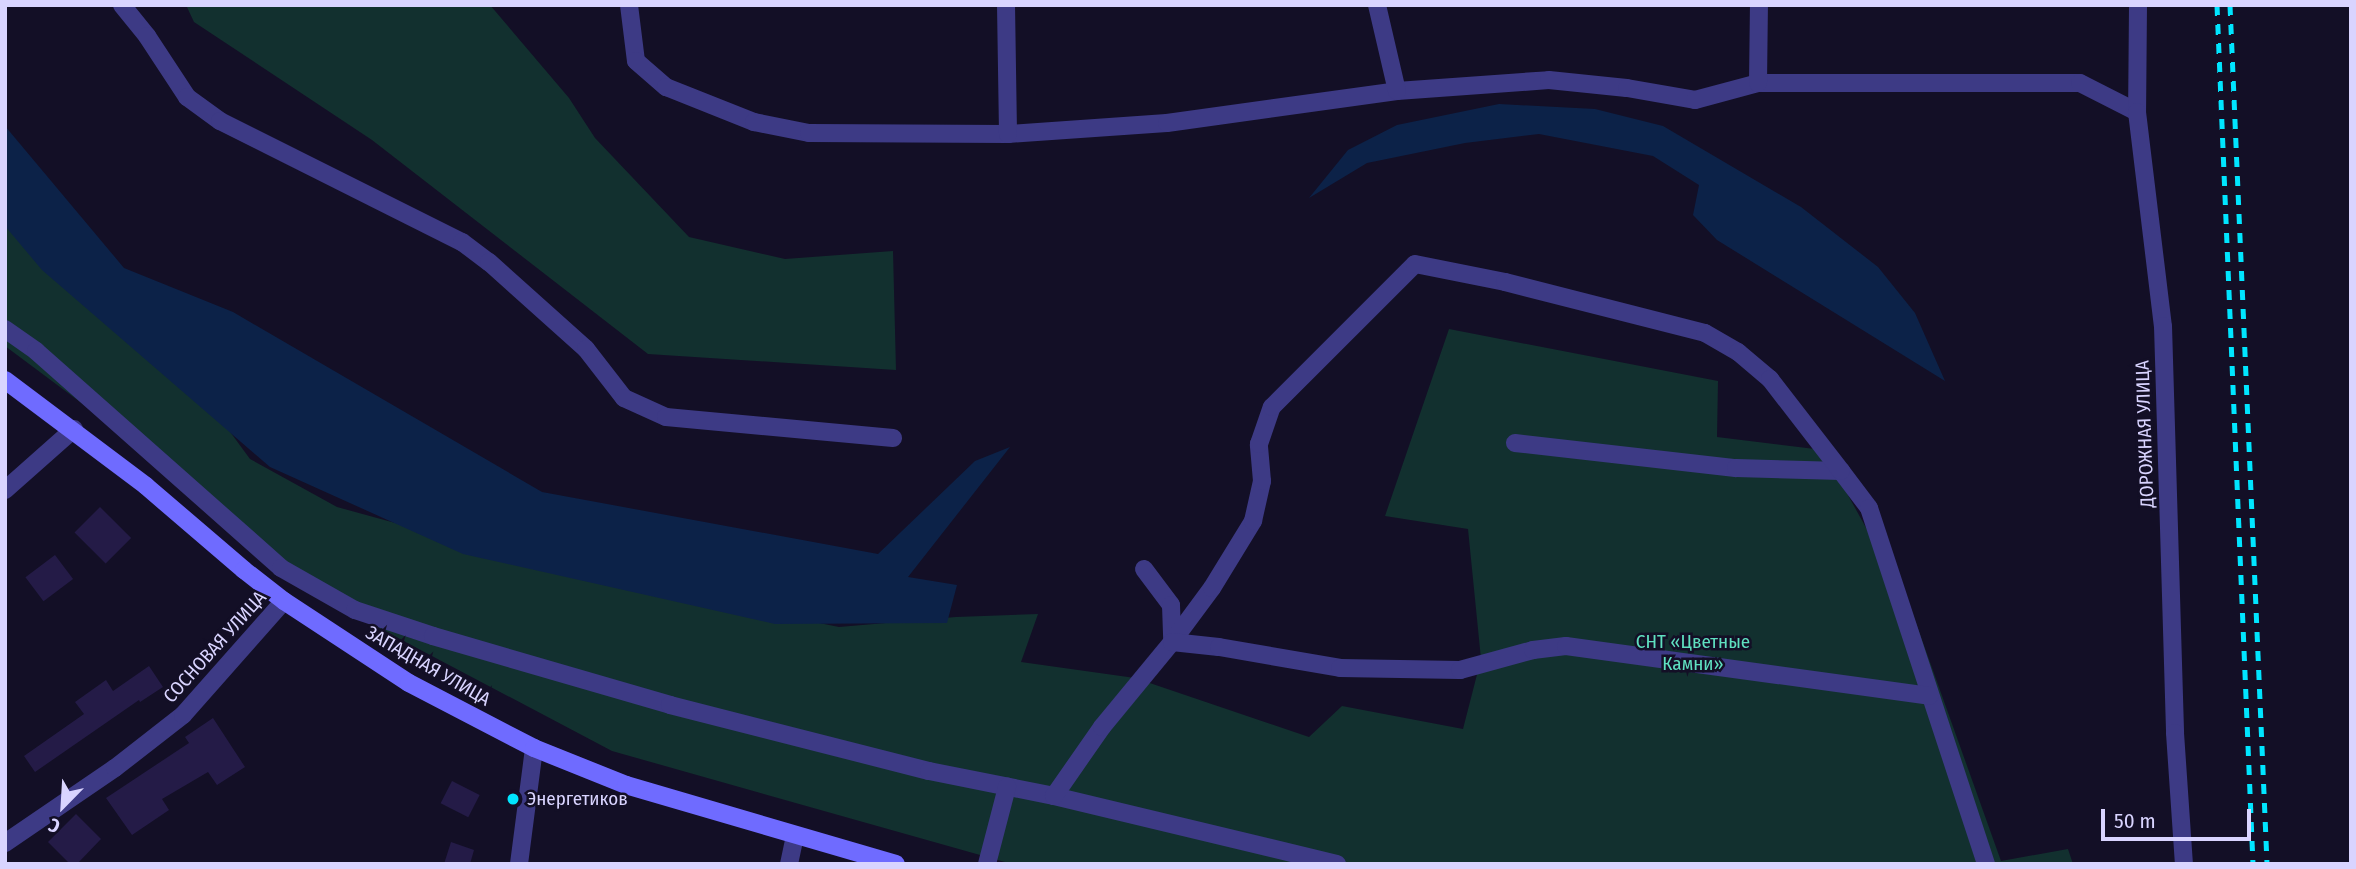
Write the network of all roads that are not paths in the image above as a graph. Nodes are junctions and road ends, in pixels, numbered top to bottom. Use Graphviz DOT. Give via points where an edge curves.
graph roads {
  1 [pos="122,5"];
  2 [pos="629,5"];
  3 [pos="1006,5"];
  4 [pos="1377,5"];
  5 [pos="1759,5"];
  6 [pos="2138,5"];
  7 [pos="1758,83"];
  8 [pos="1397,91"];
  9 [pos="2137,112"];
  10 [pos="1008,134"];
  11 [pos="5,328"];
  12 [pos="5,380"];
  13 [pos="74,429"];
  14 [pos="893,438"];
  15 [pos="1515,443"];
  16 [pos="1841,471"];
  17 [pos="5,490"];
  18 [pos="1144,569"];
  19 [pos="284,601"];
  20 [pos="1172,642"];
  21 [pos="1930,696"];
  22 [pos="534,748"];
  23 [pos="1007,787"];
  24 [pos="1054,796"];
  25 [pos="795,836"];
  26 [pos="5,843"];
  27 [pos="519,864"];
  28 [pos="789,864"];
  29 [pos="896,864"];
  30 [pos="987,864"];
  31 [pos="1337,864"];
  32 [pos="1986,864"];
  33 [pos="2184,864"];
  1 -- 14 [label="street" via="187,97 220,121 462,242 586,349 624,398 666,417"];
  2 -- 10 [label="street" via="636,61 666,87 754,122 809,133"];
  3 -- 10 [label="street"];
  4 -- 8 [label="street"];
  5 -- 7 [label="street"];
  6 -- 9 [label="street, ДОРОЖНАЯ УЛИЦА"];
  7 -- 8 [label="street" via="1695,100 1549,80"];
  7 -- 9 [label="street" via="2080,83"];
  8 -- 10 [label="street" via="1167,123"];
  9 -- 33 [label="street, ДОРОЖНАЯ УЛИЦА" via="2163,327 2175,733"];
  11 -- 23 [label="street" via="281,568 355,610 670,705"];
  12 -- 13 [label="main road, ЗАПАДНАЯ УЛИЦА"];
  13 -- 17 [label="street"];
  13 -- 19 [label="main road, ЗАПАДНАЯ УЛИЦА"];
  15 -- 16 [label="street" via="1736,468"];
  16 -- 20 [label="street" via="1770,379 1738,352 1705,333 1415,264 1272,407 1259,444 1262,481 1253,520"];
  16 -- 21 [label="street" via="1868,508"];
  18 -- 20 [label="street" via="1171,605"];
  19 -- 22 [label="main road, ЗАПАДНАЯ УЛИЦА" via="409,682"];
  19 -- 26 [label="street, СОСНОВАЯ УЛИЦА" via="183,715"];
  20 -- 21 [label="street" via="1340,668 1460,670 1566,646"];
  20 -- 24 [label="street" via="1102,727"];
  21 -- 32 [label="street"];
  22 -- 25 [label="main road, ЗАПАДНАЯ УЛИЦА" via="626,785"];
  22 -- 27 [label="street"];
  23 -- 24 [label="street"];
  23 -- 30 [label="street"];
  24 -- 31 [label="street"];
  25 -- 28 [label="street"];
  25 -- 29 [label="main road, ЗАПАДНАЯ УЛИЦА"];
}
